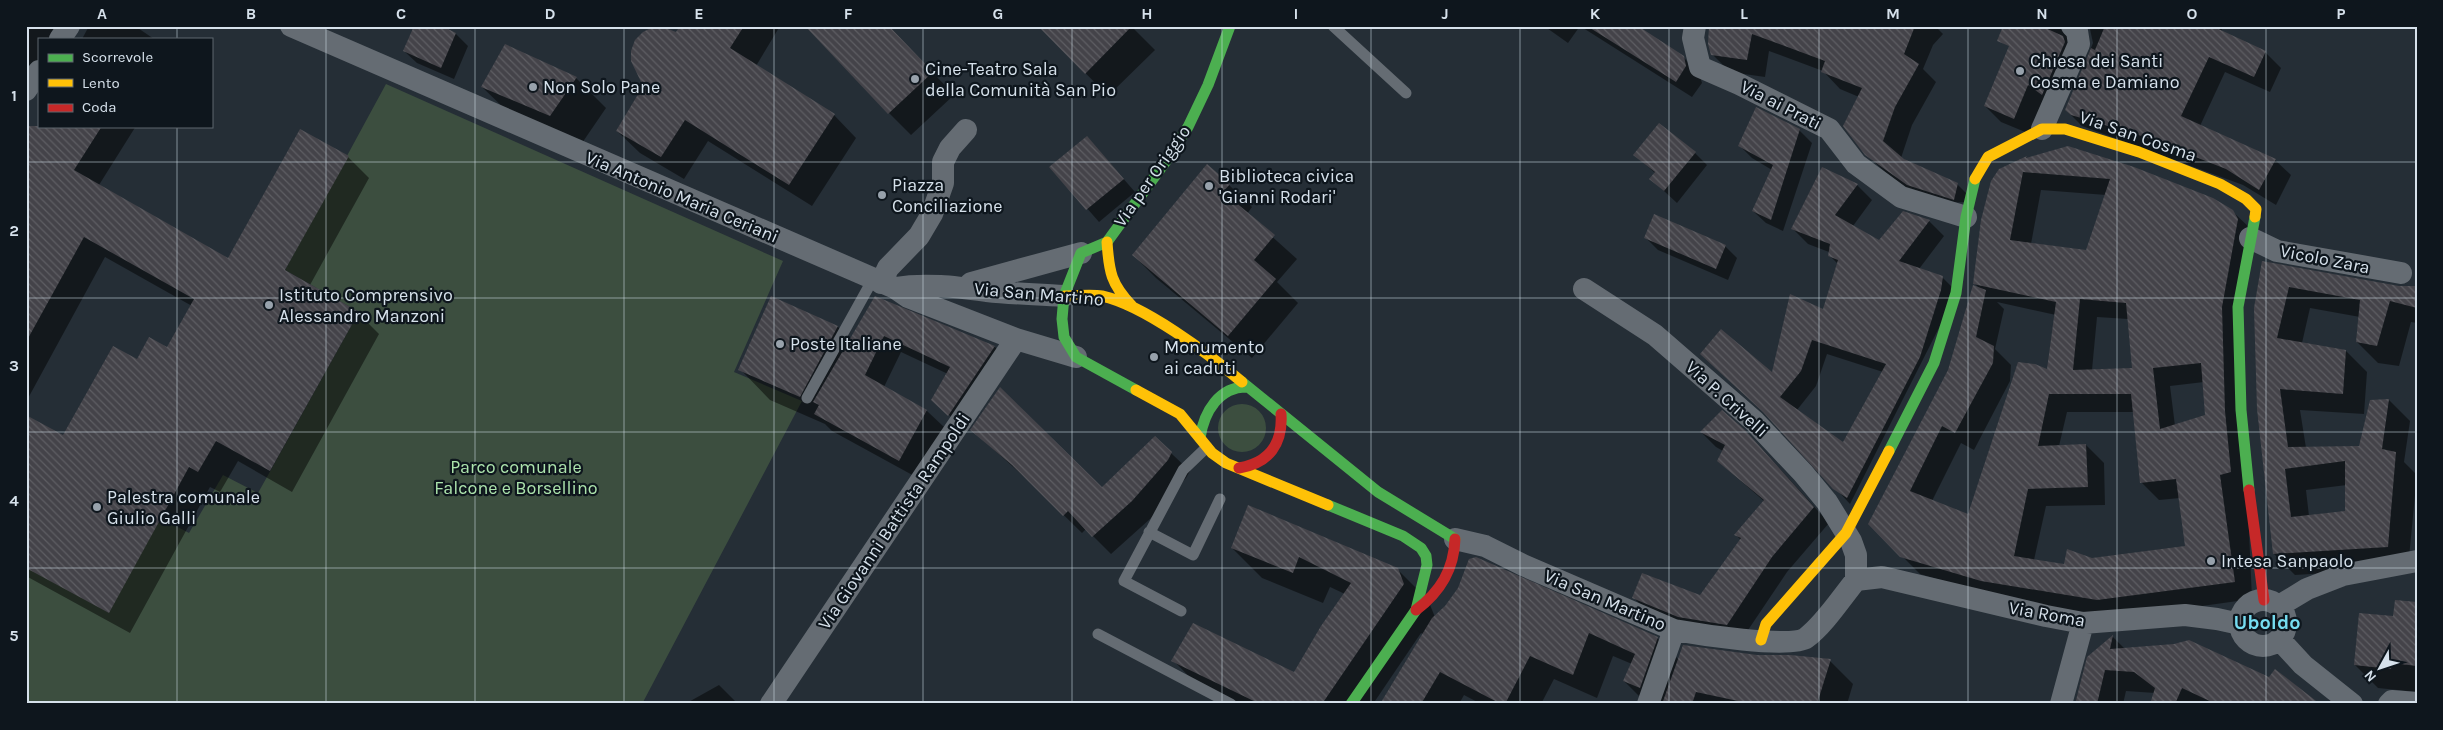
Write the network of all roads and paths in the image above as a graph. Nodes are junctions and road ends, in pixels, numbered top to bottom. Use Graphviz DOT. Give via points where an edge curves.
graph roads {
  1 [pos="69,26"];
  2 [pos="291,26"];
  3 [pos="1230,26"];
  4 [pos="1333,26"];
  5 [pos="1695,26"];
  6 [pos="2072,26"];
  7 [pos="61,38"];
  8 [pos="38,72"];
  9 [pos="26,90"];
  10 [pos="1406,93"];
  11 [pos="2042,129"];
  12 [pos="966,130"];
  13 [pos="1966,217"];
  14 [pos="2250,238"];
  15 [pos="1107,242"];
  16 [pos="1081,253"];
  17 [pos="2401,273"];
  18 [pos="883,283"];
  19 [pos="957,286"];
  20 [pos="1584,289"];
  21 [pos="1064,296"];
  22 [pos="1132,306"];
  23 [pos="1016,339"];
  24 [pos="1076,357"];
  25 [pos="1248,387"];
  26 [pos="807,398"];
  27 [pos="1281,414"];
  28 [pos="1203,443"];
  29 [pos="1239,468"];
  30 [pos="1220,499"];
  31 [pos="1149,532"];
  32 [pos="1846,533"];
  33 [pos="1403,536"];
  34 [pos="1455,539"];
  35 [pos="2417,561"];
  36 [pos="1856,580"];
  37 [pos="2271,603"];
  38 [pos="1416,610"];
  39 [pos="1182,611"];
  40 [pos="2083,623"];
  41 [pos="2240,624"];
  42 [pos="1674,630"];
  43 [pos="1098,634"];
  44 [pos="1761,640"];
  45 [pos="2280,640"];
  46 [pos="2417,703"];
  47 [pos="771,704"];
  48 [pos="1231,704"];
  49 [pos="1352,704"];
  50 [pos="1648,704"];
  51 [pos="2061,704"];
  52 [pos="2352,704"];
  53 [pos="2388,704"];
  1 -- 7 [label="street"];
  2 -- 18 [label="street, Via Antonio Maria Ceriani"];
  3 -- 15 [label="street, Via per Origgio" via="1208,86 1188,126"];
  4 -- 10 [label="lane"];
  5 -- 13 [label="street, Via ai Prati" via="1693,38 1700,67 1829,129 1856,164 1901,197"];
  6 -- 11 [label="street" via="2077,31 2079,44"];
  8 -- 9 [label="street"];
  11 -- 13 [label="street, Via San Cosma" via="2002,149 1982,164 1976,175"];
  11 -- 14 [label="street, Via San Cosma" via="2065,129 2138,152 2220,184 2246,198 2256,209"];
  12 -- 18 [label="street" via="943,162 943,184 932,214 919,236 888,268"];
  13 -- 32 [label="street, Via San Cosma" via="1956,293 1934,363"];
  14 -- 17 [label="street, Vicolo Zara" via="2276,251"];
  14 -- 37 [label="street, Via San Cosma" via="2238,308 2240,401 2251,517"];
  15 -- 16 [label="street, Via per Origgio"];
  15 -- 22 [label="street, Via per Origgio" via="1110,279"];
  16 -- 19 [label="street, Via per Origgio"];
  16 -- 21 [label="street"];
  18 -- 19 [label="street, Via San Martino"];
  18 -- 23 [label="street, Via Antonio Maria Ceriani" via="908,297"];
  18 -- 26 [label="lane"];
  19 -- 21 [label="street, Via San Martino"];
  20 -- 32 [label="street, Via P. Crivelli" via="1655,334 1754,421 1827,502"];
  21 -- 22 [label="street, Via San Martino" via="1102,296"];
  21 -- 24 [label="street" via="1064,337"];
  22 -- 25 [label="street, Via San Martino" via="1218,362"];
  23 -- 24 [label="street, Via Antonio Maria Ceriani"];
  23 -- 47 [label="street, Via Giovanni Battista Rampoldi"];
  24 -- 28 [label="street, Via San Martino" via="1180,414"];
  25 -- 27 [label="street, Via San Martino"];
  25 -- 28 [label="street" via="1235,387 1220,396 1204,420"];
  27 -- 29 [label="street" via="1283,428 1272,451 1254,467"];
  27 -- 34 [label="street, Via San Martino" via="1378,492"];
  28 -- 29 [label="street, Via San Martino" via="1226,463"];
  28 -- 31 [label="lane" via="1183,470"];
  29 -- 33 [label="street, Via San Martino"];
  30 -- 31 [label="lane" via="1193,555"];
  31 -- 39 [label="lane" via="1124,581"];
  32 -- 36 [label="street, Via P. Crivelli" via="1854,548"];
  32 -- 44 [label="street, Via San Cosma" via="1766,624"];
  33 -- 34 [label="street, Via San Martino"];
  33 -- 38 [label="street, Via San Martino" via="1426,556 1427,565"];
  34 -- 38 [label="street" via="1456,554 1450,573 1436,593"];
  34 -- 42 [label="street, Via San Martino" via="1493,549"];
  35 -- 37 [label="street" via="2343,575"];
  36 -- 40 [label="street, Via Roma" via="1882,577"];
  36 -- 44 [label="street, Via San Martino" via="1805,639 1796,642"];
  37 -- 41 [label="street" via="2257,600 2244,610"];
  37 -- 45 [label="street" via="2286,619"];
  38 -- 49 [label="street"];
  40 -- 41 [label="street, Via Roma" via="2185,615"];
  40 -- 51 [label="street"];
  41 -- 45 [label="street" via="2245,639 2251,644 2266,646"];
  42 -- 44 [label="street, Via San Martino"];
  42 -- 50 [label="street"];
  43 -- 48 [label="lane"];
  45 -- 52 [label="street" via="2303,665"];
  46 -- 53 [label="street" via="2392,700"];
}
